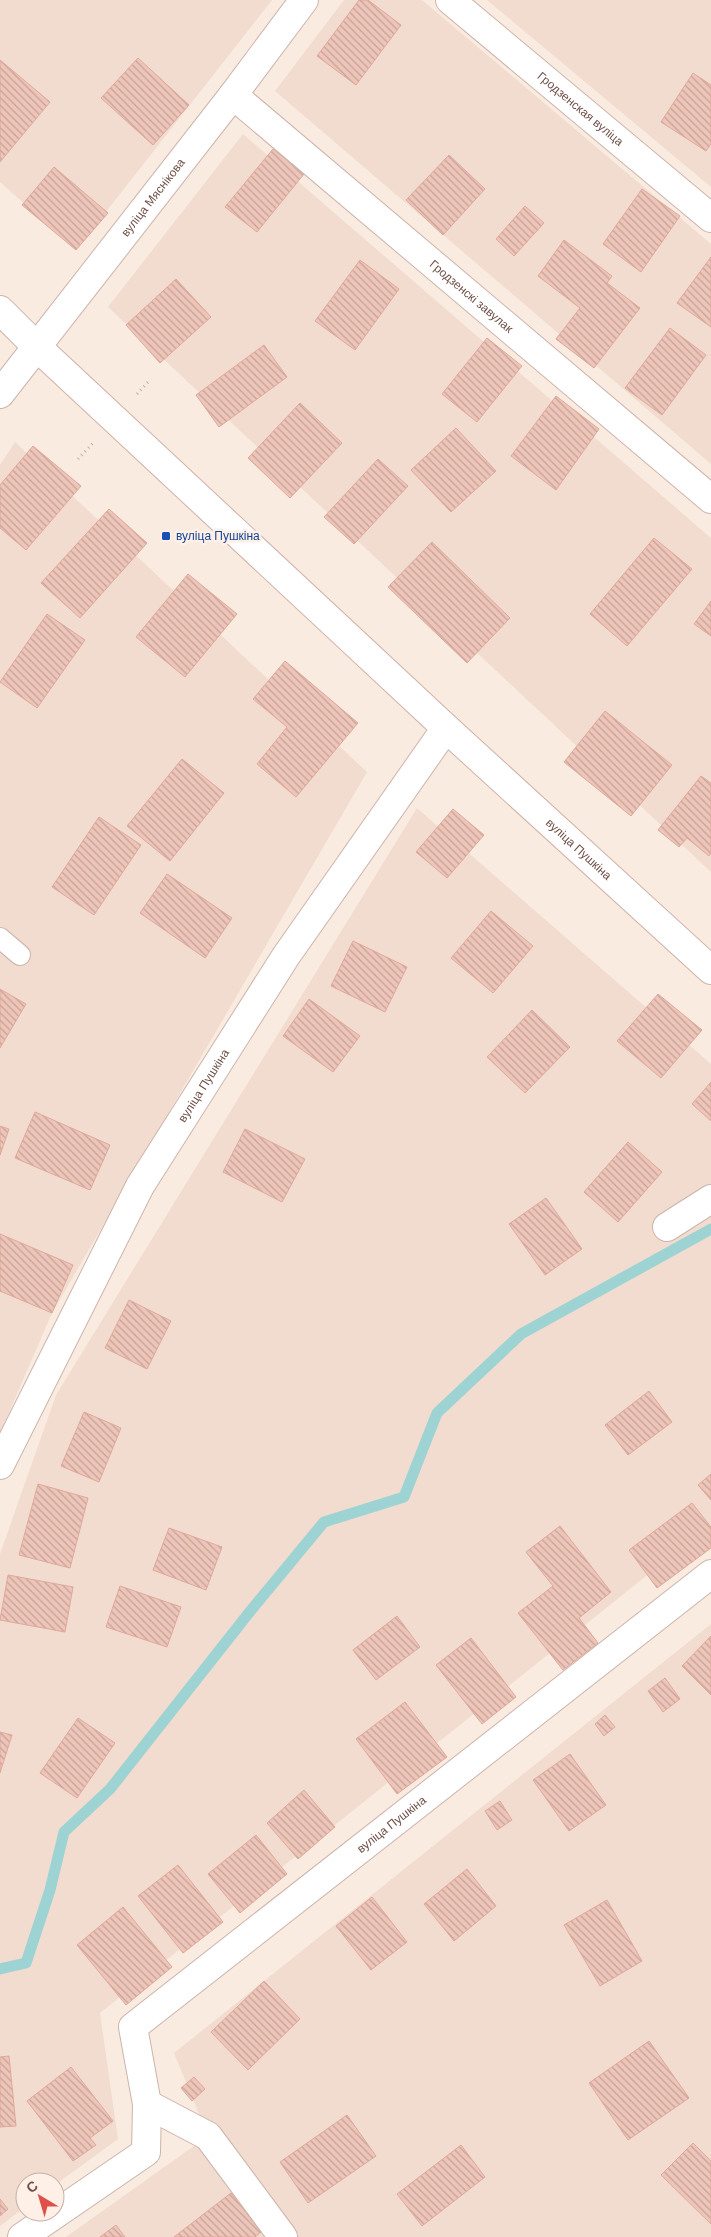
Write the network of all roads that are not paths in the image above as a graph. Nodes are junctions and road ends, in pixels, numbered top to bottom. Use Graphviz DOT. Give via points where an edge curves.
graph roads {
  1 [pos="304,0"];
  2 [pos="450,0"];
  3 [pos="233,95"];
  4 [pos="711,218"];
  5 [pos="0,310"];
  6 [pos="36,346"];
  7 [pos="0,394"];
  8 [pos="711,499"];
  9 [pos="446,728"];
  10 [pos="0,938"];
  11 [pos="20,955"];
  12 [pos="711,970"];
  13 [pos="711,1199"];
  14 [pos="667,1227"];
  15 [pos="0,1466"];
  16 [pos="711,1574"];
  17 [pos="147,2104"];
  18 [pos="22,2237"];
  19 [pos="283,2237"];
  1 -- 3 [label="street, вуліца Мяснікова"];
  2 -- 4 [label="street, Гродзенская вуліца"];
  3 -- 6 [label="street, вуліца Мяснікова"];
  3 -- 8 [label="street, Гродзенскі завулак"];
  5 -- 6 [label="street, вуліца Пушкіна"];
  6 -- 7 [label="street, вуліца Мяснікова"];
  6 -- 9 [label="street, вуліца Пушкіна"];
  9 -- 12 [label="street, вуліца Пушкіна"];
  9 -- 15 [label="street, вуліца Пушкіна" via="286,956 140,1186"];
  10 -- 11 [label="lane"];
  13 -- 14 [label="street"];
  16 -- 17 [label="street, вуліца Пушкіна" via="133,2027"];
  17 -- 18 [label="street" via="146,2152"];
  17 -- 19 [label="street" via="208,2136"];
}
